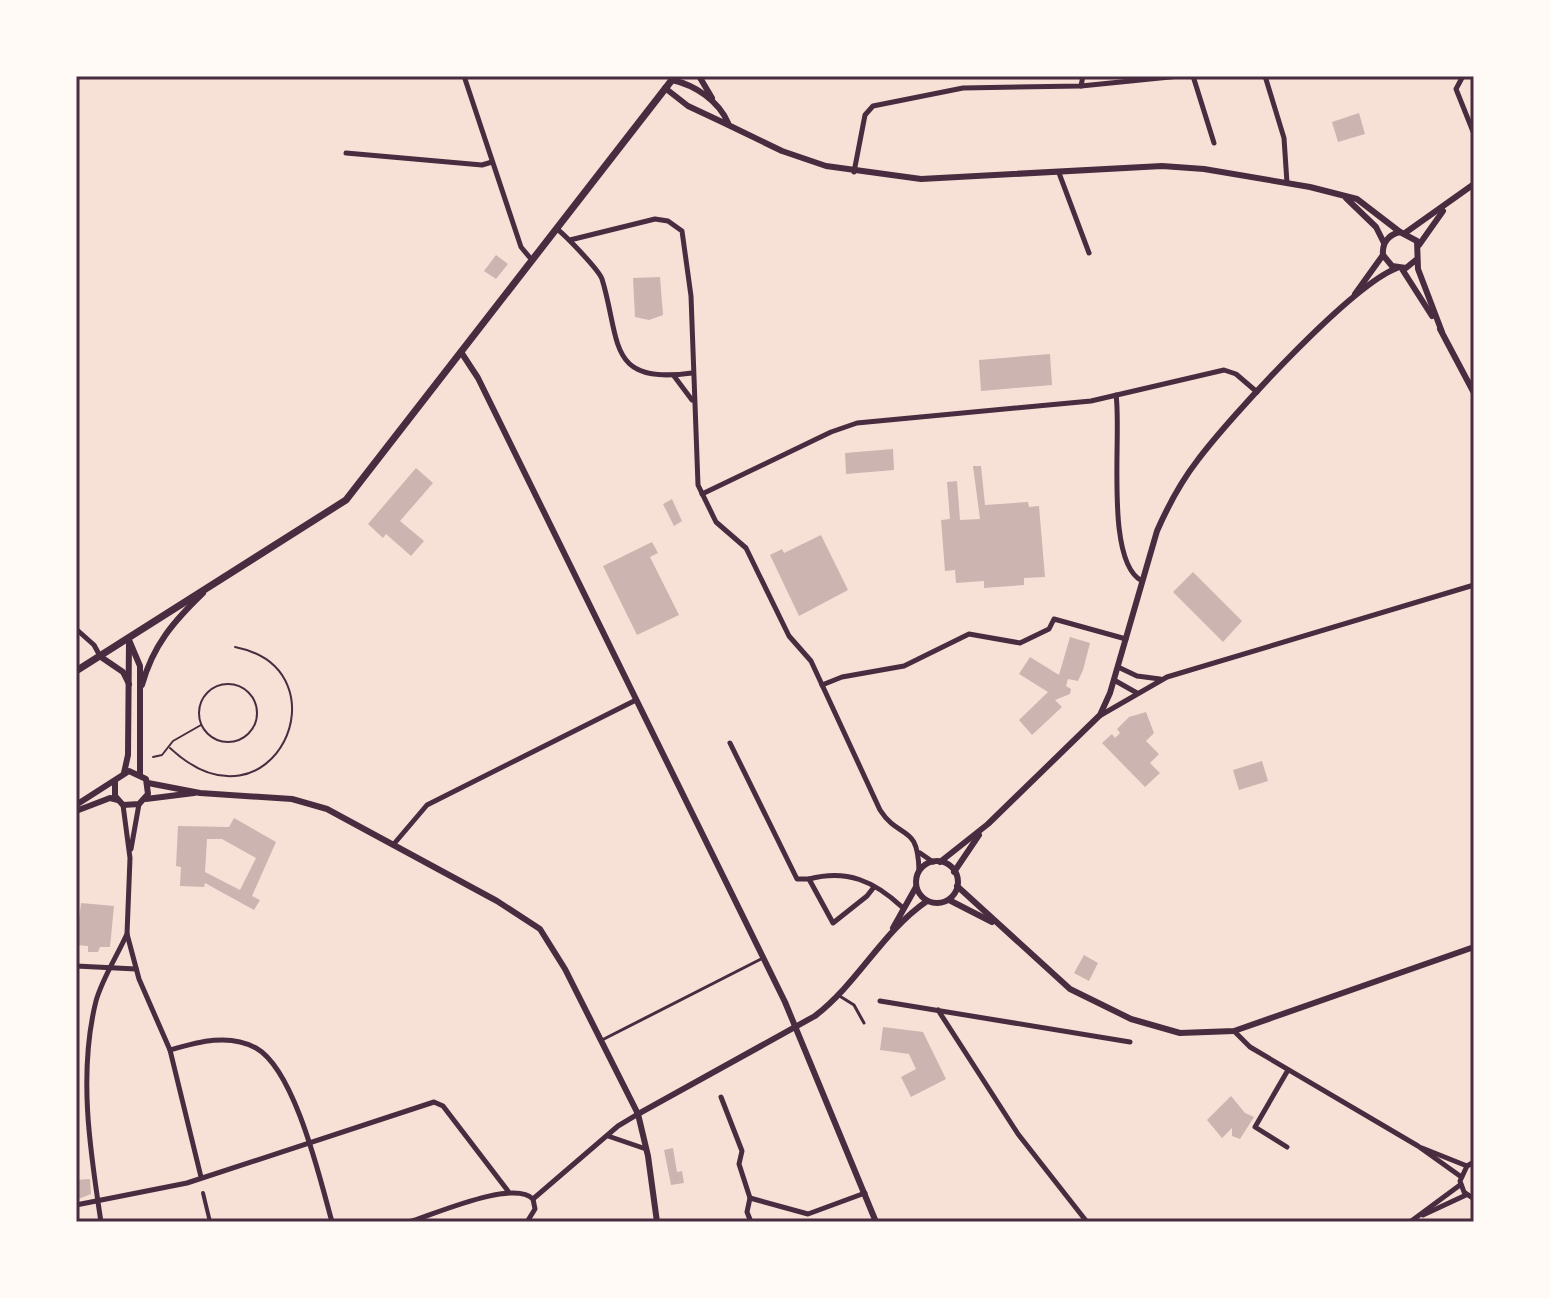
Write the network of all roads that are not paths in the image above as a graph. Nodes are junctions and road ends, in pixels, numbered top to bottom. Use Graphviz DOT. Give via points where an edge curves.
graph roads {
  1 [pos="464,76"];
  2 [pos="699,76"];
  3 [pos="1083,76"];
  4 [pos="1180,76"];
  5 [pos="1193,76"];
  6 [pos="1265,76"];
  7 [pos="1463,76"];
  8 [pos="674,78"];
  9 [pos="1081,86"];
  10 [pos="665,88"];
  11 [pos="716,105"];
  12 [pos="728,123"];
  13 [pos="1474,134"];
  14 [pos="1214,143"];
  15 [pos="346,153"];
  16 [pos="492,162"];
  17 [pos="853,172"];
  18 [pos="1059,173"];
  19 [pos="1287,183"];
  20 [pos="1474,184"];
  21 [pos="1343,195"];
  22 [pos="1448,205"];
  23 [pos="556,228"];
  24 [pos="1402,232"];
  25 [pos="570,240"];
  26 [pos="1384,244"];
  27 [pos="1419,245"];
  28 [pos="1089,253"];
  29 [pos="1383,255"];
  30 [pos="531,259"];
  31 [pos="1417,259"];
  32 [pos="1399,268"];
  33 [pos="1348,303"];
  34 [pos="1442,332"];
  35 [pos="461,352"];
  36 [pos="692,373"];
  37 [pos="673,375"];
  38 [pos="1474,393"];
  39 [pos="1258,394"];
  40 [pos="1116,395"];
  41 [pos="693,405"];
  42 [pos="702,494"];
  43 [pos="1142,581"];
  44 [pos="1474,585"];
  45 [pos="205,591"];
  46 [pos="76,629"];
  47 [pos="1126,639"];
  48 [pos="129,640"];
  49 [pos="101,657"];
  50 [pos="1118,667"];
  51 [pos="76,671"];
  52 [pos="1161,679"];
  53 [pos="1114,680"];
  54 [pos="822,685"];
  55 [pos="130,686"];
  56 [pos="140,692"];
  57 [pos="1137,693"];
  58 [pos="636,700"];
  59 [pos="1100,715"];
  60 [pos="730,743"];
  61 [pos="124,773"];
  62 [pos="140,773"];
  63 [pos="115,782"];
  64 [pos="148,783"];
  65 [pos="200,793"];
  66 [pos="146,799"];
  67 [pos="120,802"];
  68 [pos="139,804"];
  69 [pos="76,808"];
  70 [pos="988,824"];
  71 [pos="393,845"];
  72 [pos="920,853"];
  73 [pos="130,858"];
  74 [pos="937,862"];
  75 [pos="919,871"];
  76 [pos="954,872"];
  77 [pos="809,879"];
  78 [pos="957,886"];
  79 [pos="874,887"];
  80 [pos="916,887"];
  81 [pos="949,900"];
  82 [pos="927,901"];
  83 [pos="902,907"];
  84 [pos="999,927"];
  85 [pos="891,931"];
  86 [pos="127,934"];
  87 [pos="1474,947"];
  88 [pos="763,958"];
  89 [pos="76,966"];
  90 [pos="111,968"];
  91 [pos="136,969"];
  92 [pos="838,995"];
  93 [pos="880,1001"];
  94 [pos="938,1010"];
  95 [pos="864,1023"];
  96 [pos="797,1029"];
  97 [pos="1234,1031"];
  98 [pos="601,1040"];
  99 [pos="1130,1042"];
  100 [pos="170,1050"];
  101 [pos="1288,1070"];
  102 [pos="721,1097"];
  103 [pos="638,1114"];
  104 [pos="607,1135"];
  105 [pos="308,1142"];
  106 [pos="1418,1146"];
  107 [pos="1287,1147"];
  108 [pos="646,1149"];
  109 [pos="1474,1162"];
  110 [pos="1467,1166"];
  111 [pos="1460,1176"];
  112 [pos="201,1177"];
  113 [pos="1460,1185"];
  114 [pos="508,1191"];
  115 [pos="203,1193"];
  116 [pos="865,1193"];
  117 [pos="750,1198"];
  118 [pos="533,1199"];
  119 [pos="1472,1199"];
  120 [pos="98,1202"];
  121 [pos="76,1205"];
  122 [pos="808,1214"];
  123 [pos="1418,1216"];
  124 [pos="101,1222"];
  125 [pos="210,1222"];
  126 [pos="332,1222"];
  127 [pos="409,1222"];
  128 [pos="527,1222"];
  129 [pos="657,1222"];
  130 [pos="751,1222"];
  131 [pos="811,1222"];
  132 [pos="876,1222"];
  133 [pos="1087,1222"];
  134 [pos="1410,1222"];
  1 -- 16 [label="street"];
  2 -- 11 [label="street"];
  3 -- 9 [label="street"];
  4 -- 9 [label="street"];
  5 -- 14 [label="street"];
  6 -- 19 [label="street" via="1284,138"];
  7 -- 13 [label="street" via="1456,89"];
  8 -- 10 [label="main road"];
  8 -- 11 [label="street"];
  9 -- 17 [label="street" via="963,88 873,106 865,115"];
  10 -- 12 [label="street" via="688,106"];
  10 -- 23 [label="main road"];
  11 -- 12 [label="street"];
  12 -- 17 [label="street" via="782,151"];
  15 -- 16 [label="street"];
  16 -- 30 [label="street" via="521,247"];
  17 -- 18 [label="street" via="921,179"];
  18 -- 19 [label="street" via="1182,167"];
  18 -- 28 [label="street"];
  19 -- 21 [label="street"];
  20 -- 22 [label="street"];
  21 -- 24 [label="street" via="1368,205"];
  21 -- 26 [label="street" via="1376,227"];
  22 -- 24 [label="street"];
  22 -- 27 [label="street"];
  23 -- 25 [label="street"];
  23 -- 30 [label="main road"];
  24 -- 26 [label="street"];
  24 -- 27 [label="street"];
  25 -- 36 [label="street" via="663,219 682,231"];
  25 -- 37 [label="street" via="601,275 619,354 636,370"];
  26 -- 29 [label="street"];
  27 -- 31 [label="street"];
  29 -- 32 [label="street"];
  29 -- 33 [label="street"];
  30 -- 35 [label="main road"];
  31 -- 32 [label="street"];
  31 -- 34 [label="street"];
  32 -- 33 [label="street"];
  32 -- 34 [label="street"];
  33 -- 39 [label="street"];
  34 -- 38 [label="street"];
  35 -- 45 [label="main road" via="346,500"];
  35 -- 58 [label="street"];
  36 -- 37 [label="street"];
  36 -- 41 [label="street"];
  37 -- 41 [label="street"];
  39 -- 40 [label="street" via="1224,370"];
  39 -- 43 [label="street" via="1184,478 1157,531"];
  40 -- 42 [label="street" via="857,423"];
  40 -- 43 [label="street" via="1119,530 1131,571"];
  41 -- 42 [label="street"];
  42 -- 54 [label="street" via="720,527 746,548 789,636 811,661"];
  43 -- 47 [label="street"];
  44 -- 52 [label="street"];
  45 -- 48 [label="main road"];
  45 -- 56 [label="street" via="169,627 153,652"];
  46 -- 49 [label="street"];
  47 -- 50 [label="street"];
  47 -- 54 [label="street" via="1054,619 1049,629 1020,643 969,634 904,666"];
  48 -- 49 [label="main road"];
  48 -- 55 [label="street"];
  48 -- 56 [label="street" via="138,658"];
  49 -- 51 [label="main road"];
  49 -- 55 [label="street" via="123,672"];
  50 -- 52 [label="street"];
  50 -- 53 [label="street"];
  52 -- 57 [label="street"];
  53 -- 57 [label="street"];
  53 -- 59 [label="street"];
  54 -- 72 [label="street" via="880,810 913,838"];
  55 -- 61 [label="street"];
  56 -- 62 [label="street"];
  57 -- 59 [label="street"];
  58 -- 71 [label="street" via="427,805"];
  58 -- 88 [label="street"];
  59 -- 70 [label="street"];
  60 -- 77 [label="street" via="797,879"];
  61 -- 62 [label="street"];
  61 -- 63 [label="street"];
  62 -- 64 [label="street"];
  63 -- 67 [label="street"];
  63 -- 69 [label="street"];
  64 -- 65 [label="street"];
  64 -- 66 [label="street"];
  65 -- 66 [label="street"];
  65 -- 71 [label="street" via="309,803"];
  66 -- 68 [label="street"];
  67 -- 68 [label="street"];
  67 -- 69 [label="street" via="110,798"];
  67 -- 73 [label="street"];
  68 -- 73 [label="street"];
  70 -- 74 [label="street"];
  70 -- 76 [label="street"];
  71 -- 98 [label="street" via="540,929"];
  72 -- 74 [label="street"];
  72 -- 75 [label="street"];
  73 -- 86 [label="street"];
  74 -- 75 [label="street"];
  74 -- 76 [label="street"];
  75 -- 80 [label="street"];
  76 -- 78 [label="street"];
  77 -- 79 [label="street" via="837,872"];
  77 -- 79 [label="street" via="833,923"];
  78 -- 81 [label="street"];
  78 -- 84 [label="street"];
  79 -- 83 [label="street"];
  80 -- 82 [label="street"];
  80 -- 83 [label="street"];
  81 -- 82 [label="street"];
  81 -- 84 [label="street"];
  82 -- 85 [label="street"];
  83 -- 85 [label="street"];
  84 -- 97 [label="street" via="1070,989 1131,1019 1180,1033"];
  85 -- 92 [label="street"];
  86 -- 90 [label="street"];
  86 -- 91 [label="street"];
  87 -- 97 [label="street"];
  88 -- 96 [label="street"];
  88 -- 98 [label="lane"];
  89 -- 90 [label="street"];
  90 -- 91 [label="street"];
  90 -- 120 [label="street" via="96,998 86,1077"];
  91 -- 100 [label="street"];
  92 -- 95 [label="lane" via="854,1005"];
  92 -- 96 [label="street"];
  93 -- 94 [label="street"];
  94 -- 99 [label="street"];
  94 -- 133 [label="street" via="1018,1134"];
  96 -- 103 [label="street"];
  96 -- 116 [label="street"];
  97 -- 101 [label="street" via="1242,1042"];
  98 -- 103 [label="street"];
  100 -- 105 [label="street" via="217,1039 259,1049 297,1107"];
  100 -- 112 [label="street"];
  101 -- 106 [label="street"];
  101 -- 107 [label="street" via="1255,1127"];
  102 -- 117 [label="street" via="742,1151 739,1164"];
  103 -- 104 [label="street"];
  103 -- 108 [label="street"];
  104 -- 108 [label="street"];
  104 -- 118 [label="street"];
  105 -- 112 [label="street"];
  105 -- 114 [label="street" via="439,1103"];
  105 -- 126 [label="street"];
  106 -- 110 [label="street"];
  106 -- 111 [label="street"];
  108 -- 129 [label="street"];
  109 -- 110 [label="street"];
  110 -- 111 [label="street"];
  111 -- 113 [label="street"];
  112 -- 120 [label="street"];
  113 -- 119 [label="street"];
  113 -- 123 [label="street"];
  114 -- 118 [label="street" via="526,1192"];
  114 -- 127 [label="street"];
  115 -- 125 [label="street"];
  116 -- 122 [label="street"];
  116 -- 132 [label="street"];
  117 -- 122 [label="street"];
  117 -- 130 [label="street"];
  118 -- 128 [label="street" via="535,1209"];
  119 -- 123 [label="street"];
  120 -- 121 [label="street"];
  120 -- 124 [label="street"];
  122 -- 131 [label="street"];
  123 -- 134 [label="street"];
}
